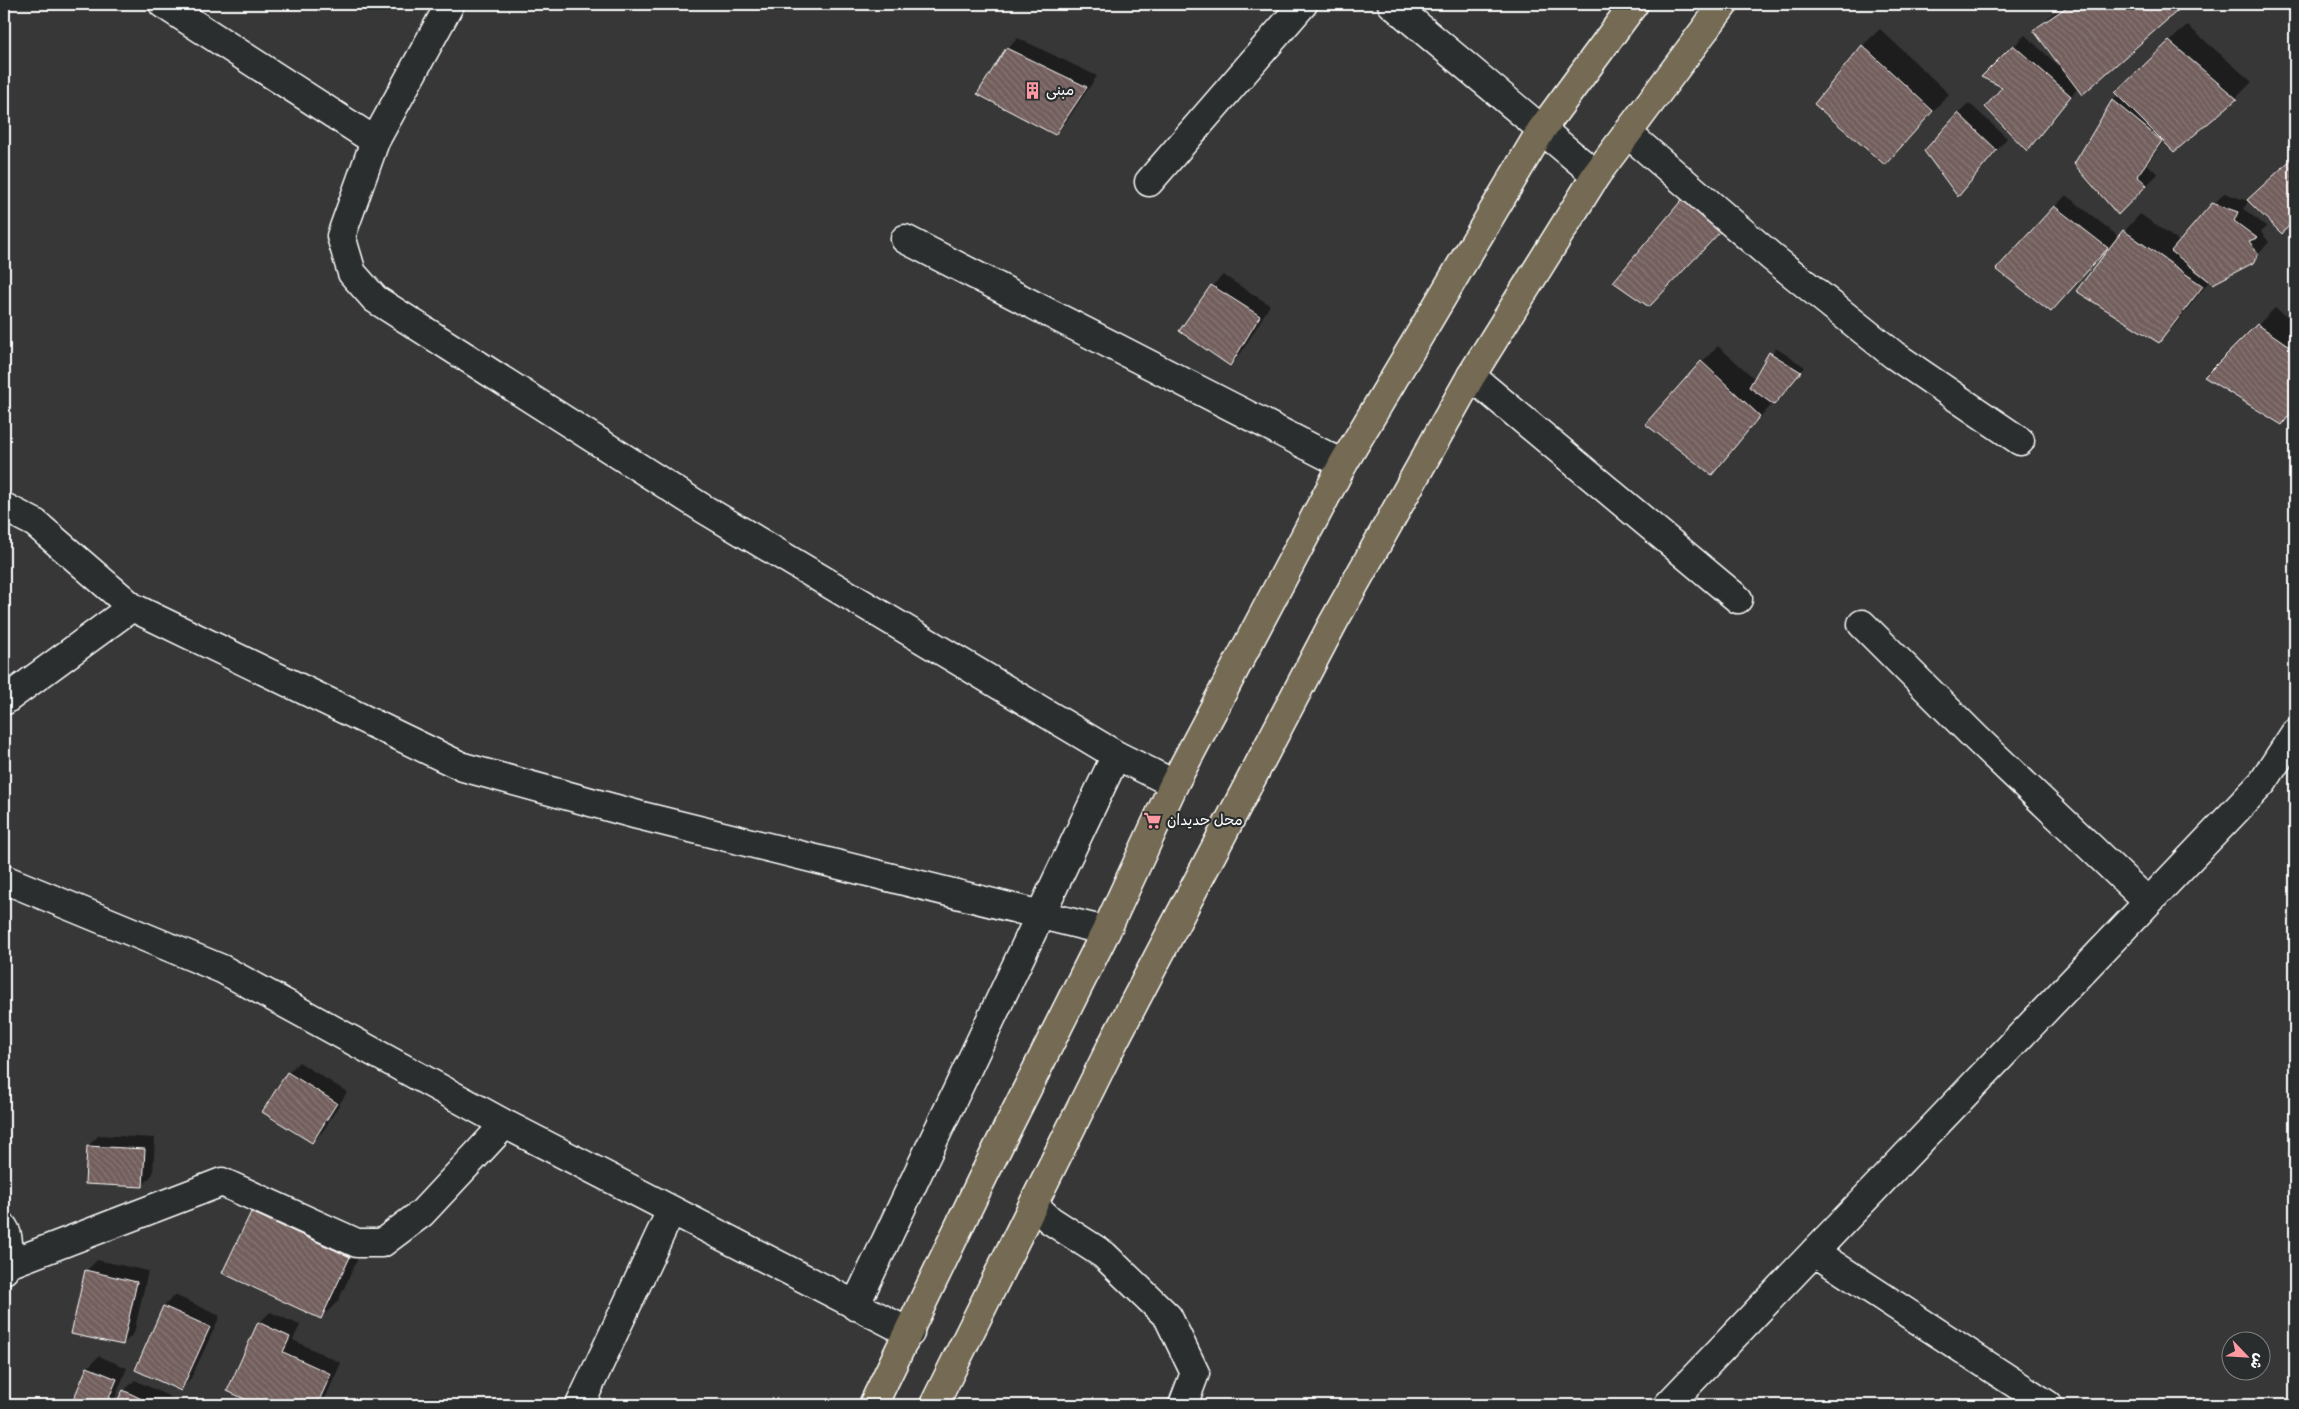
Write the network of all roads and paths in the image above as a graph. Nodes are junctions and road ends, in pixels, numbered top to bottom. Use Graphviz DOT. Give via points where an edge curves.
graph roads {
  1 [pos="163,4"];
  2 [pos="450,4"];
  3 [pos="1303,4"];
  4 [pos="1392,4"];
  5 [pos="1634,4"];
  6 [pos="1724,4"];
  7 [pos="1542,129"];
  8 [pos="1627,133"];
  9 [pos="375,141"];
  10 [pos="1596,175"];
  11 [pos="1149,182"];
  12 [pos="905,239"];
  13 [pos="1471,376"];
  14 [pos="2020,441"];
  15 [pos="1343,464"];
  16 [pos="4,507"];
  17 [pos="1738,600"];
  18 [pos="132,607"];
  19 [pos="1862,624"];
  20 [pos="4,701"];
  21 [pos="2295,733"];
  22 [pos="1116,755"];
  23 [pos="1174,784"];
  24 [pos="4,878"];
  25 [pos="2148,902"];
  26 [pos="1040,915"];
  27 [pos="1106,931"];
  28 [pos="505,1124"];
  29 [pos="1034,1205"];
  30 [pos="672,1211"];
  31 [pos="4,1228"];
  32 [pos="1814,1252"];
  33 [pos="5,1268"];
  34 [pos="855,1306"];
  35 [pos="910,1333"];
  36 [pos="580,1405"];
  37 [pos="873,1405"];
  38 [pos="934,1405"];
  39 [pos="1183,1405"];
  40 [pos="1668,1405"];
  41 [pos="2048,1405"];
  1 -- 9 [label="street"];
  2 -- 9 [label="street"];
  3 -- 11 [label="street"];
  4 -- 7 [label="street"];
  5 -- 7 [label="main road"];
  6 -- 8 [label="main road"];
  7 -- 10 [label="street"];
  7 -- 15 [label="main road"];
  8 -- 10 [label="main road"];
  8 -- 14 [label="street" via="1773,258 1894,355"];
  9 -- 22 [label="street" via="341,236 352,273 375,299 704,509"];
  10 -- 13 [label="main road"];
  12 -- 15 [label="street"];
  13 -- 17 [label="street"];
  13 -- 29 [label="main road" via="1324,641 1113,1043"];
  15 -- 23 [label="main road"];
  16 -- 18 [label="street" via="35,523"];
  18 -- 20 [label="street"];
  18 -- 26 [label="street" via="464,767 638,815"];
  19 -- 25 [label="street"];
  21 -- 25 [label="street" via="2263,782"];
  22 -- 23 [label="street"];
  22 -- 26 [label="street"];
  23 -- 27 [label="main road"];
  24 -- 28 [label="street" via="222,969"];
  25 -- 32 [label="street"];
  26 -- 27 [label="street"];
  26 -- 34 [label="street"];
  27 -- 35 [label="main road" via="983,1177"];
  28 -- 30 [label="street"];
  28 -- 33 [label="street" via="422,1213 382,1243 357,1243 222,1182"];
  29 -- 38 [label="main road"];
  29 -- 39 [label="street" via="1050,1220 1104,1255 1168,1317 1195,1373"];
  30 -- 34 [label="street"];
  30 -- 36 [label="street"];
  31 -- 33 [label="street" via="8,1234"];
  32 -- 40 [label="street"];
  32 -- 41 [label="street"];
  34 -- 35 [label="street"];
  35 -- 37 [label="main road"];
}
